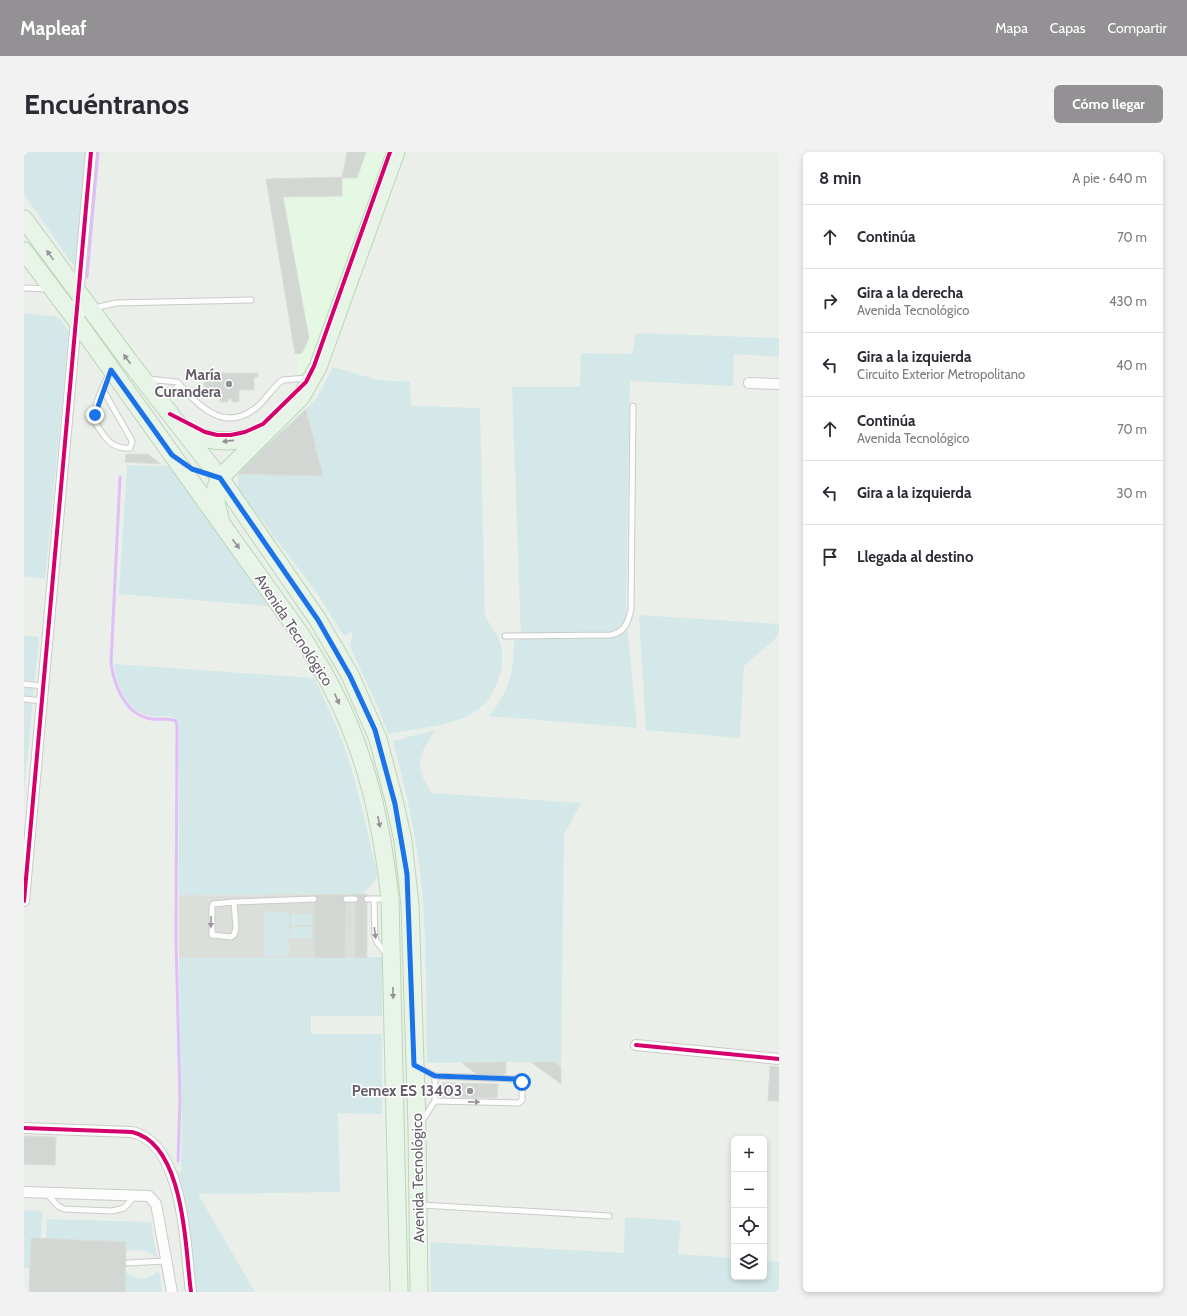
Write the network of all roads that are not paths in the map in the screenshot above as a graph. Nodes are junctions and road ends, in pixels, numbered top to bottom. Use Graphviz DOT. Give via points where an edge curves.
graph roads {
  1 [pos="91,152"];
  2 [pos="396,152"];
  3 [pos="27,229"];
  4 [pos="24,251"];
  5 [pos="24,288"];
  6 [pos="53,289"];
  7 [pos="78,293"];
  8 [pos="251,300"];
  9 [pos="90,309"];
  10 [pos="76,320"];
  11 [pos="111,370"];
  12 [pos="142,378"];
  13 [pos="313,378"];
  14 [pos="748,383"];
  15 [pos="779,384"];
  16 [pos="180,385"];
  17 [pos="103,390"];
  18 [pos="160,400"];
  19 [pos="634,406"];
  20 [pos="266,432"];
  21 [pos="186,434"];
  22 [pos="172,455"];
  23 [pos="220,478"];
  24 [pos="222,525"];
  25 [pos="505,636"];
  26 [pos="24,684"];
  27 [pos="43,686"];
  28 [pos="24,699"];
  29 [pos="41,701"];
  30 [pos="314,899"];
  31 [pos="346,899"];
  32 [pos="355,899"];
  33 [pos="367,899"];
  34 [pos="382,899"];
  35 [pos="24,901"];
  36 [pos="234,902"];
  37 [pos="636,1045"];
  38 [pos="779,1059"];
  39 [pos="414,1065"];
  40 [pos="435,1076"];
  41 [pos="435,1101"];
  42 [pos="417,1127"];
  43 [pos="24,1128"];
  44 [pos="24,1192"];
  45 [pos="46,1193"];
  46 [pos="135,1196"];
  47 [pos="418,1204"];
  48 [pos="610,1216"];
  49 [pos="166,1261"];
  50 [pos="128,1263"];
  51 [pos="172,1292"];
  52 [pos="191,1292"];
  53 [pos="399,1292"];
  54 [pos="419,1292"];
  1 -- 7 [label="street"];
  2 -- 13 [label="main road"];
  7 -- 3 [label="main road, Avenida Tecnológico, one-way"];
  4 -- 6 [label="main road, Avenida Tecnológico"];
  5 -- 6 [label="lane"];
  6 -- 10 [label="main road, Avenida Tecnológico"];
  7 -- 9 [label="main road, Avenida Tecnológico"];
  7 -- 10 [label="street"];
  8 -- 9 [label="lane" via="116,303"];
  9 -- 10 [label="lane"];
  12 -- 9 [label="main road, Avenida Tecnológico, one-way"];
  10 -- 11 [label="main road, Avenida Tecnológico"];
  10 -- 27 [label="street"];
  11 -- 17 [label="lane"];
  11 -- 22 [label="main road, Avenida Tecnológico"];
  12 -- 16 [label="lane" via="175,382"];
  12 -- 18 [label="main road, Avenida Tecnológico"];
  13 -- 16 [label="lane" via="283,380 258,407 238,418 228,419 208,412"];
  13 -- 20 [label="main road" via="301,397"];
  14 -- 15 [label="street"];
  16 -- 18 [label="lane"];
  17 -- 17 [label="lane" via="96,409 96,424 110,443 130,448 131,439"];
  18 -- 21 [label="main road, Avenida Tecnológico"];
  19 -- 25 [label="lane" via="631,610 626,626 611,635"];
  20 -- 21 [label="main road, one-way" via="218,442"];
  20 -- 23 [label="main road"];
  21 -- 23 [label="main road, Avenida Tecnológico"];
  22 -- 23 [label="main road" via="192,469"];
  22 -- 24 [label="main road, Avenida Tecnológico"];
  23 -- 24 [label="main road" via="216,486 215,500"];
  23 -- 39 [label="main road, Avenida Tecnológico" via="336,648 378,739 395,804 407,874"];
  24 -- 34 [label="main road, Avenida Tecnológico, one-way" via="301,635 333,688 352,732 368,778 384,843"];
  26 -- 27 [label="lane"];
  27 -- 29 [label="street"];
  28 -- 29 [label="lane"];
  29 -- 35 [label="street"];
  30 -- 36 [label="lane"];
  31 -- 32 [label="lane"];
  33 -- 34 [label="lane"];
  34 -- 53 [label="main road, Avenida Tecnológico, one-way" via="392,961"];
  36 -- 36 [label="lane, one-way" via="212,906 212,935 234,935"];
  37 -- 38 [label="street"];
  39 -- 40 [label="lane"];
  39 -- 42 [label="main road, Avenida Tecnológico"];
  40 -- 41 [label="lane"];
  41 -- 40 [label="lane, one-way" via="519,1103 522,1100 522,1082 516,1079"];
  41 -- 42 [label="lane"];
  42 -- 47 [label="main road, Avenida Tecnológico"];
  43 -- 52 [label="street" via="132,1132 142,1135 156,1145 168,1164 179,1198"];
  44 -- 45 [label="street"];
  45 -- 46 [label="street"];
  45 -- 46 [label="lane" via="58,1206 64,1208 112,1211 124,1208"];
  46 -- 49 [label="street" via="149,1196 156,1204"];
  47 -- 48 [label="lane"];
  47 -- 54 [label="main road, Avenida Tecnológico"];
  49 -- 50 [label="lane"];
  49 -- 51 [label="street"];
}
